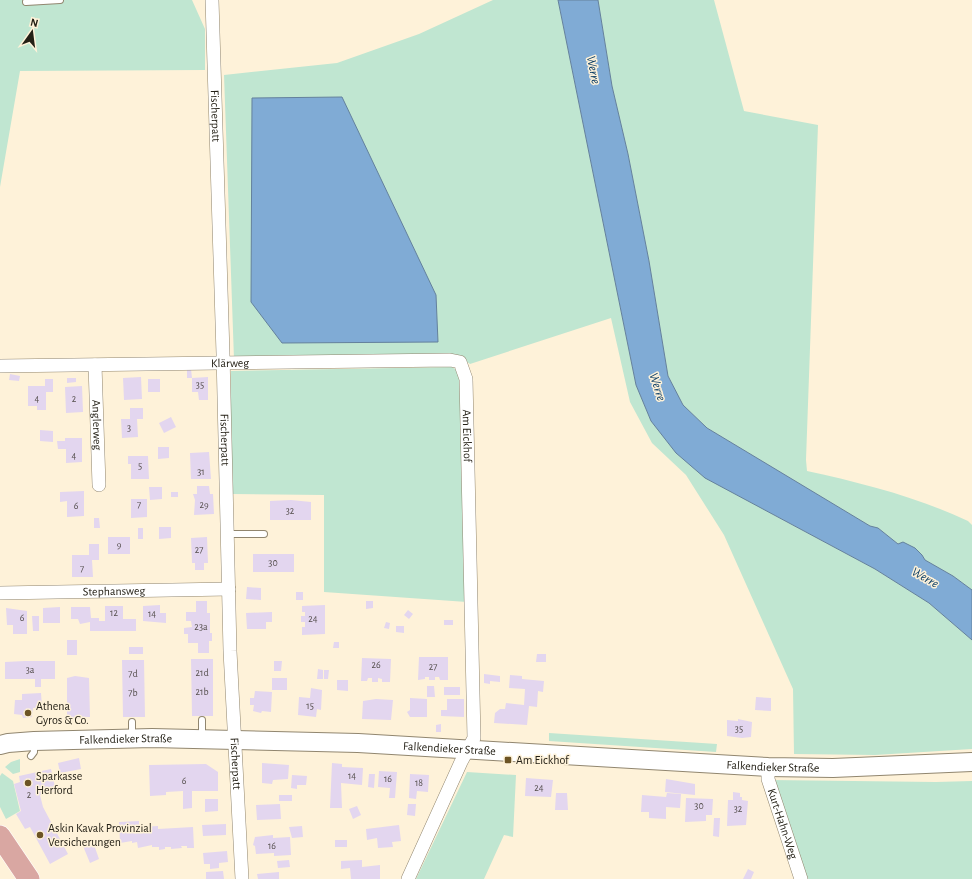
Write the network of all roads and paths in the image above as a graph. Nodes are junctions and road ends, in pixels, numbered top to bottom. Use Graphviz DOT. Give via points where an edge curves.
graph roads {
  1 [pos="60,0"];
  2 [pos="212,0"];
  3 [pos="26,2"];
  4 [pos="460,362"];
  5 [pos="223,364"];
  6 [pos="95,365"];
  7 [pos="0,366"];
  8 [pos="99,485"];
  9 [pos="227,534"];
  10 [pos="264,534"];
  11 [pos="229,589"];
  12 [pos="0,593"];
  13 [pos="202,720"];
  14 [pos="202,739"];
  15 [pos="234,740"];
  16 [pos="0,746"];
  17 [pos="29,746"];
  18 [pos="469,749"];
  19 [pos="0,756"];
  20 [pos="972,762"];
  21 [pos="768,767"];
  22 [pos="0,836"];
  23 [pos="29,879"];
  24 [pos="242,879"];
  25 [pos="408,879"];
  26 [pos="801,879"];
  1 -- 3 [label="lane"];
  2 -- 5 [label="street, Fischerpatt"];
  4 -- 5 [label="street, Klärweg" via="450,360"];
  4 -- 18 [label="street, Am Eickhof" via="466,379 467,403 474,738"];
  5 -- 6 [label="street, Klärweg"];
  5 -- 9 [label="street, Fischerpatt"];
  6 -- 7 [label="street, Klärweg"];
  6 -- 8 [label="street, Anglerweg"];
  9 -- 10 [label="lane"];
  9 -- 11 [label="street, Fischerpatt"];
  11 -- 12 [label="street, Stephansweg"];
  11 -- 15 [label="street, Fischerpatt"];
  13 -- 14 [label="lane"];
  14 -- 15 [label="street, Falkendieker Straße"];
  14 -- 17 [label="street, Falkendieker Straße" via="132,730"];
  15 -- 18 [label="street, Falkendieker Straße"];
  15 -- 24 [label="street, Fischerpatt"];
  16 -- 17 [label="street, Falkendieker Straße" via="8,743"];
  17 -- 19 [label="street"];
  18 -- 21 [label="street, Falkendieker Straße"];
  18 -- 25 [label="street, Am Eickhof"];
  20 -- 21 [label="street, Falkendieker Straße" via="833,768"];
  21 -- 26 [label="street, Kurt-Hahn-Weg" via="768,779"];
  22 -- 23 [label="main road"];
}
